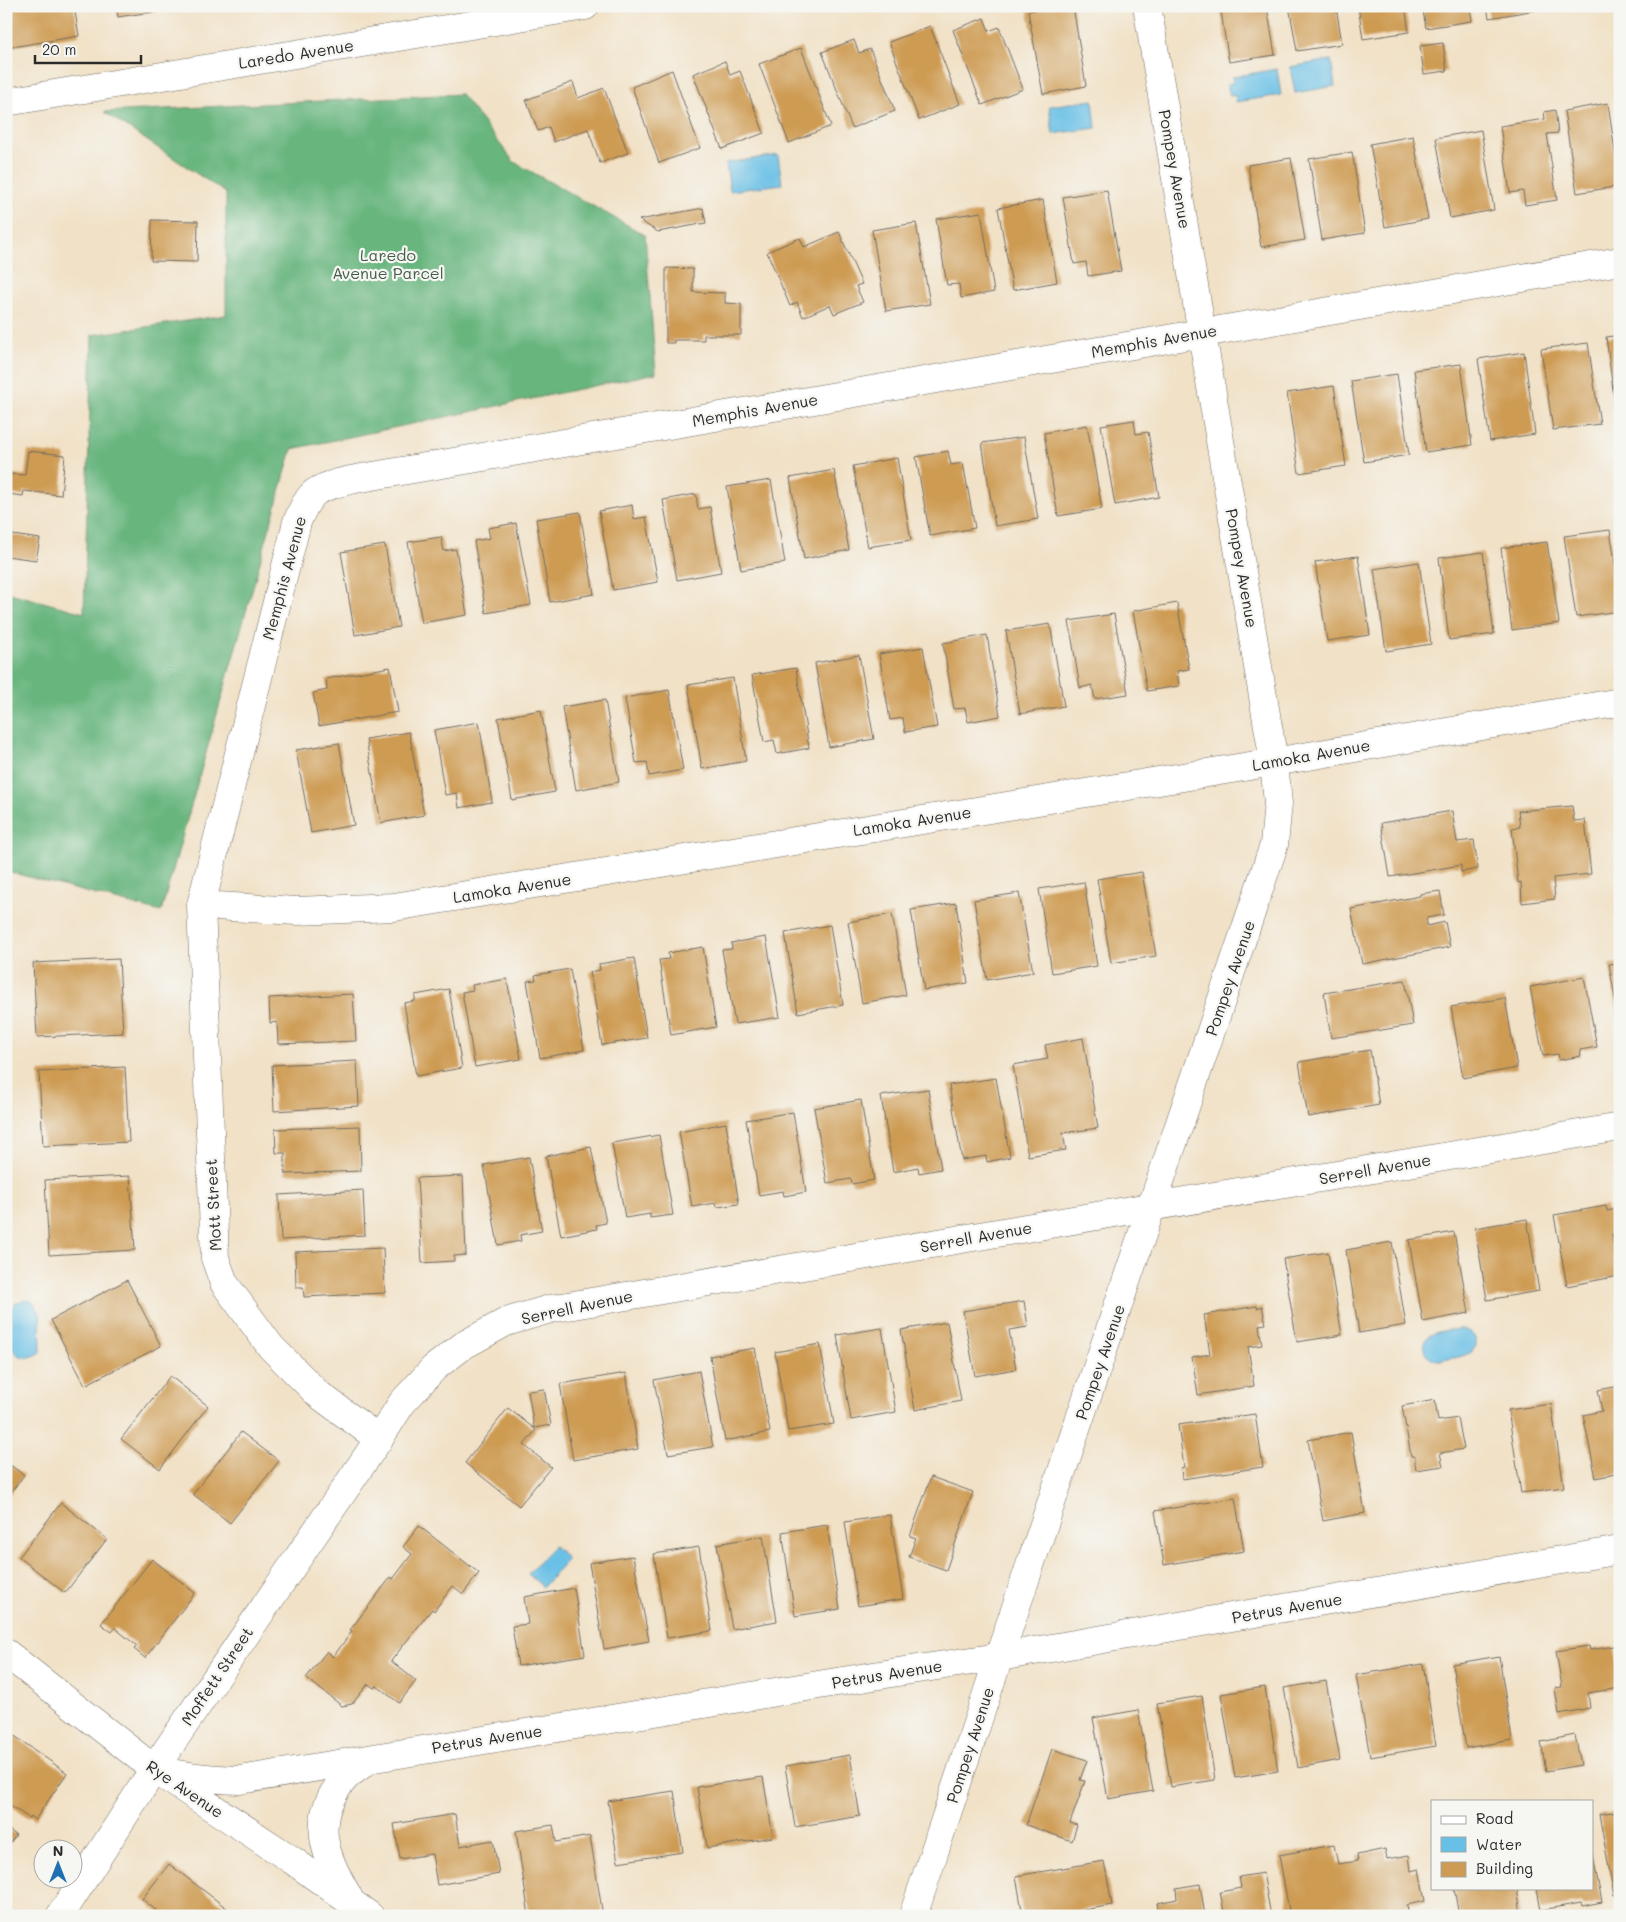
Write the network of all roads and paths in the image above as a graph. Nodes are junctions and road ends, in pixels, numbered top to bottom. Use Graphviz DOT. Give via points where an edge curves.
graph roads {
  1 [pos="585,6"];
  2 [pos="1147,6"];
  3 [pos="6,102"];
  4 [pos="1620,262"];
  5 [pos="1202,332"];
  6 [pos="1620,702"];
  7 [pos="1274,762"];
  8 [pos="201,905"];
  9 [pos="1620,1127"];
  10 [pos="1153,1207"];
  11 [pos="379,1439"];
  12 [pos="1620,1550"];
  13 [pos="6,1653"];
  14 [pos="999,1657"];
  15 [pos="370,1759"];
  16 [pos="154,1769"];
  17 [pos="360,1909"];
  18 [pos="60,1916"];
  19 [pos="913,1916"];
  1 -- 3 [label="street, Laredo Avenue"];
  2 -- 5 [label="street, Pompey Avenue"];
  4 -- 5 [label="street, Memphis Avenue"];
  5 -- 7 [label="street, Pompey Avenue"];
  5 -- 8 [label="street, Memphis Avenue" via="367,476 314,492 297,522"];
  6 -- 7 [label="street, Lamoka Avenue"];
  7 -- 8 [label="street, Lamoka Avenue" via="394,907 296,910"];
  7 -- 10 [label="street, Pompey Avenue" via="1278,803 1274,845"];
  8 -- 11 [label="street, Mott Street" via="215,1258 224,1283 271,1348 318,1394"];
  9 -- 10 [label="street, Serrell Avenue"];
  10 -- 11 [label="street, Serrell Avenue" via="550,1309 506,1322 464,1344 434,1368 402,1403"];
  10 -- 14 [label="street, Pompey Avenue"];
  11 -- 16 [label="street, Moffett Street"];
  12 -- 14 [label="street, Petrus Avenue"];
  13 -- 16 [label="street, Rye Avenue"];
  14 -- 15 [label="street, Petrus Avenue"];
  14 -- 19 [label="street, Pompey Avenue"];
  15 -- 16 [label="street, Petrus Avenue" via="240,1780 208,1779"];
  15 -- 17 [label="street" via="346,1777 332,1796 323,1826 329,1861"];
  16 -- 17 [label="street, Rye Avenue"];
  16 -- 18 [label="street, Moffett Street"];
}
